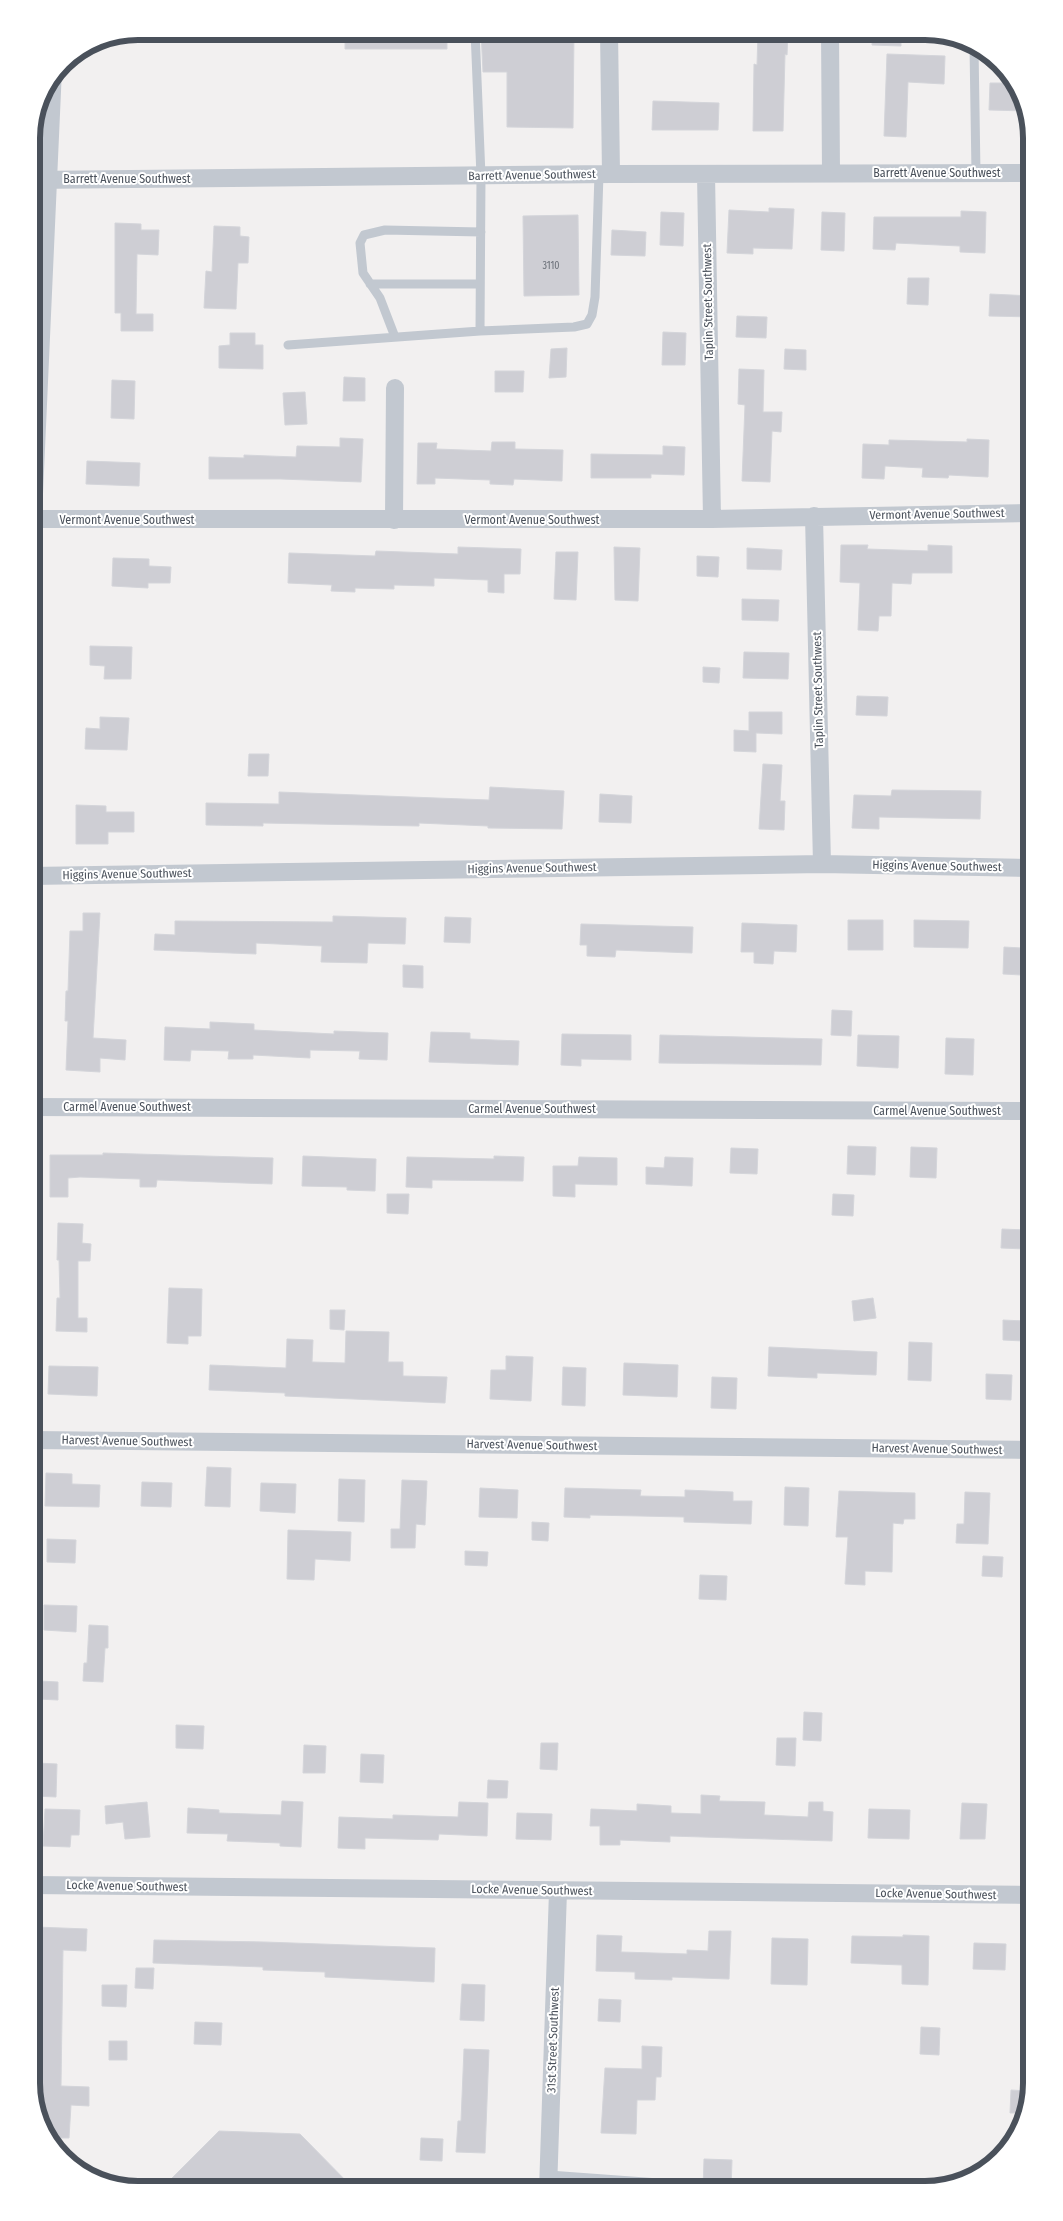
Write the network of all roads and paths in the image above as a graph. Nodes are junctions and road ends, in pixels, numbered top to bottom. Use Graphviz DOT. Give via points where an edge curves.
graph roads {
  1 [pos="475,40"];
  2 [pos="609,40"];
  3 [pos="830,40"];
  4 [pos="974,53"];
  5 [pos="49,98"];
  6 [pos="40,172"];
  7 [pos="830,173"];
  8 [pos="976,173"];
  9 [pos="1023,173"];
  10 [pos="605,174"];
  11 [pos="706,174"];
  12 [pos="481,176"];
  13 [pos="40,180"];
  14 [pos="480,232"];
  15 [pos="370,284"];
  16 [pos="480,284"];
  17 [pos="480,331"];
  18 [pos="395,337"];
  19 [pos="288,345"];
  20 [pos="395,388"];
  21 [pos="1023,513"];
  22 [pos="814,516"];
  23 [pos="712,519"];
  24 [pos="40,520"];
  25 [pos="394,520"];
  26 [pos="822,864"];
  27 [pos="1023,868"];
  28 [pos="40,876"];
  29 [pos="40,1107"];
  30 [pos="1023,1111"];
  31 [pos="40,1440"];
  32 [pos="1023,1450"];
  33 [pos="40,1885"];
  34 [pos="558,1891"];
  35 [pos="1023,1895"];
  36 [pos="548,2181"];
  1 -- 12 [label="lane"];
  2 -- 10 [label="street"];
  3 -- 7 [label="street"];
  4 -- 8 [label="lane"];
  5 -- 6 [label="street"];
  7 -- 8 [label="street, Barrett Avenue Southwest"];
  7 -- 11 [label="street, Barrett Avenue Southwest"];
  8 -- 9 [label="street, Barrett Avenue Southwest"];
  10 -- 11 [label="street, Barrett Avenue Southwest"];
  10 -- 12 [label="street, Barrett Avenue Southwest"];
  10 -- 17 [label="lane" via="595,297 587,324"];
  11 -- 23 [label="street, Taplin Street Southwest"];
  12 -- 13 [label="street, Barrett Avenue Southwest"];
  12 -- 14 [label="lane"];
  14 -- 15 [label="lane" via="385,230 364,235 360,243 363,274"];
  14 -- 16 [label="lane"];
  15 -- 16 [label="lane"];
  15 -- 18 [label="lane" via="380,298"];
  16 -- 17 [label="lane"];
  17 -- 18 [label="lane"];
  18 -- 19 [label="lane"];
  20 -- 25 [label="street"];
  21 -- 22 [label="street, Vermont Avenue Southwest"];
  22 -- 23 [label="street, Vermont Avenue Southwest"];
  22 -- 26 [label="street, Taplin Street Southwest"];
  23 -- 25 [label="street, Vermont Avenue Southwest"];
  24 -- 25 [label="street, Vermont Avenue Southwest"];
  26 -- 27 [label="street, Higgins Avenue Southwest"];
  26 -- 28 [label="street, Higgins Avenue Southwest"];
  29 -- 30 [label="street, Carmel Avenue Southwest"];
  31 -- 32 [label="street, Harvest Avenue Southwest"];
  33 -- 34 [label="street, Locke Avenue Southwest"];
  34 -- 35 [label="street, Locke Avenue Southwest"];
  34 -- 36 [label="street, 31st Street Southwest"];
}
